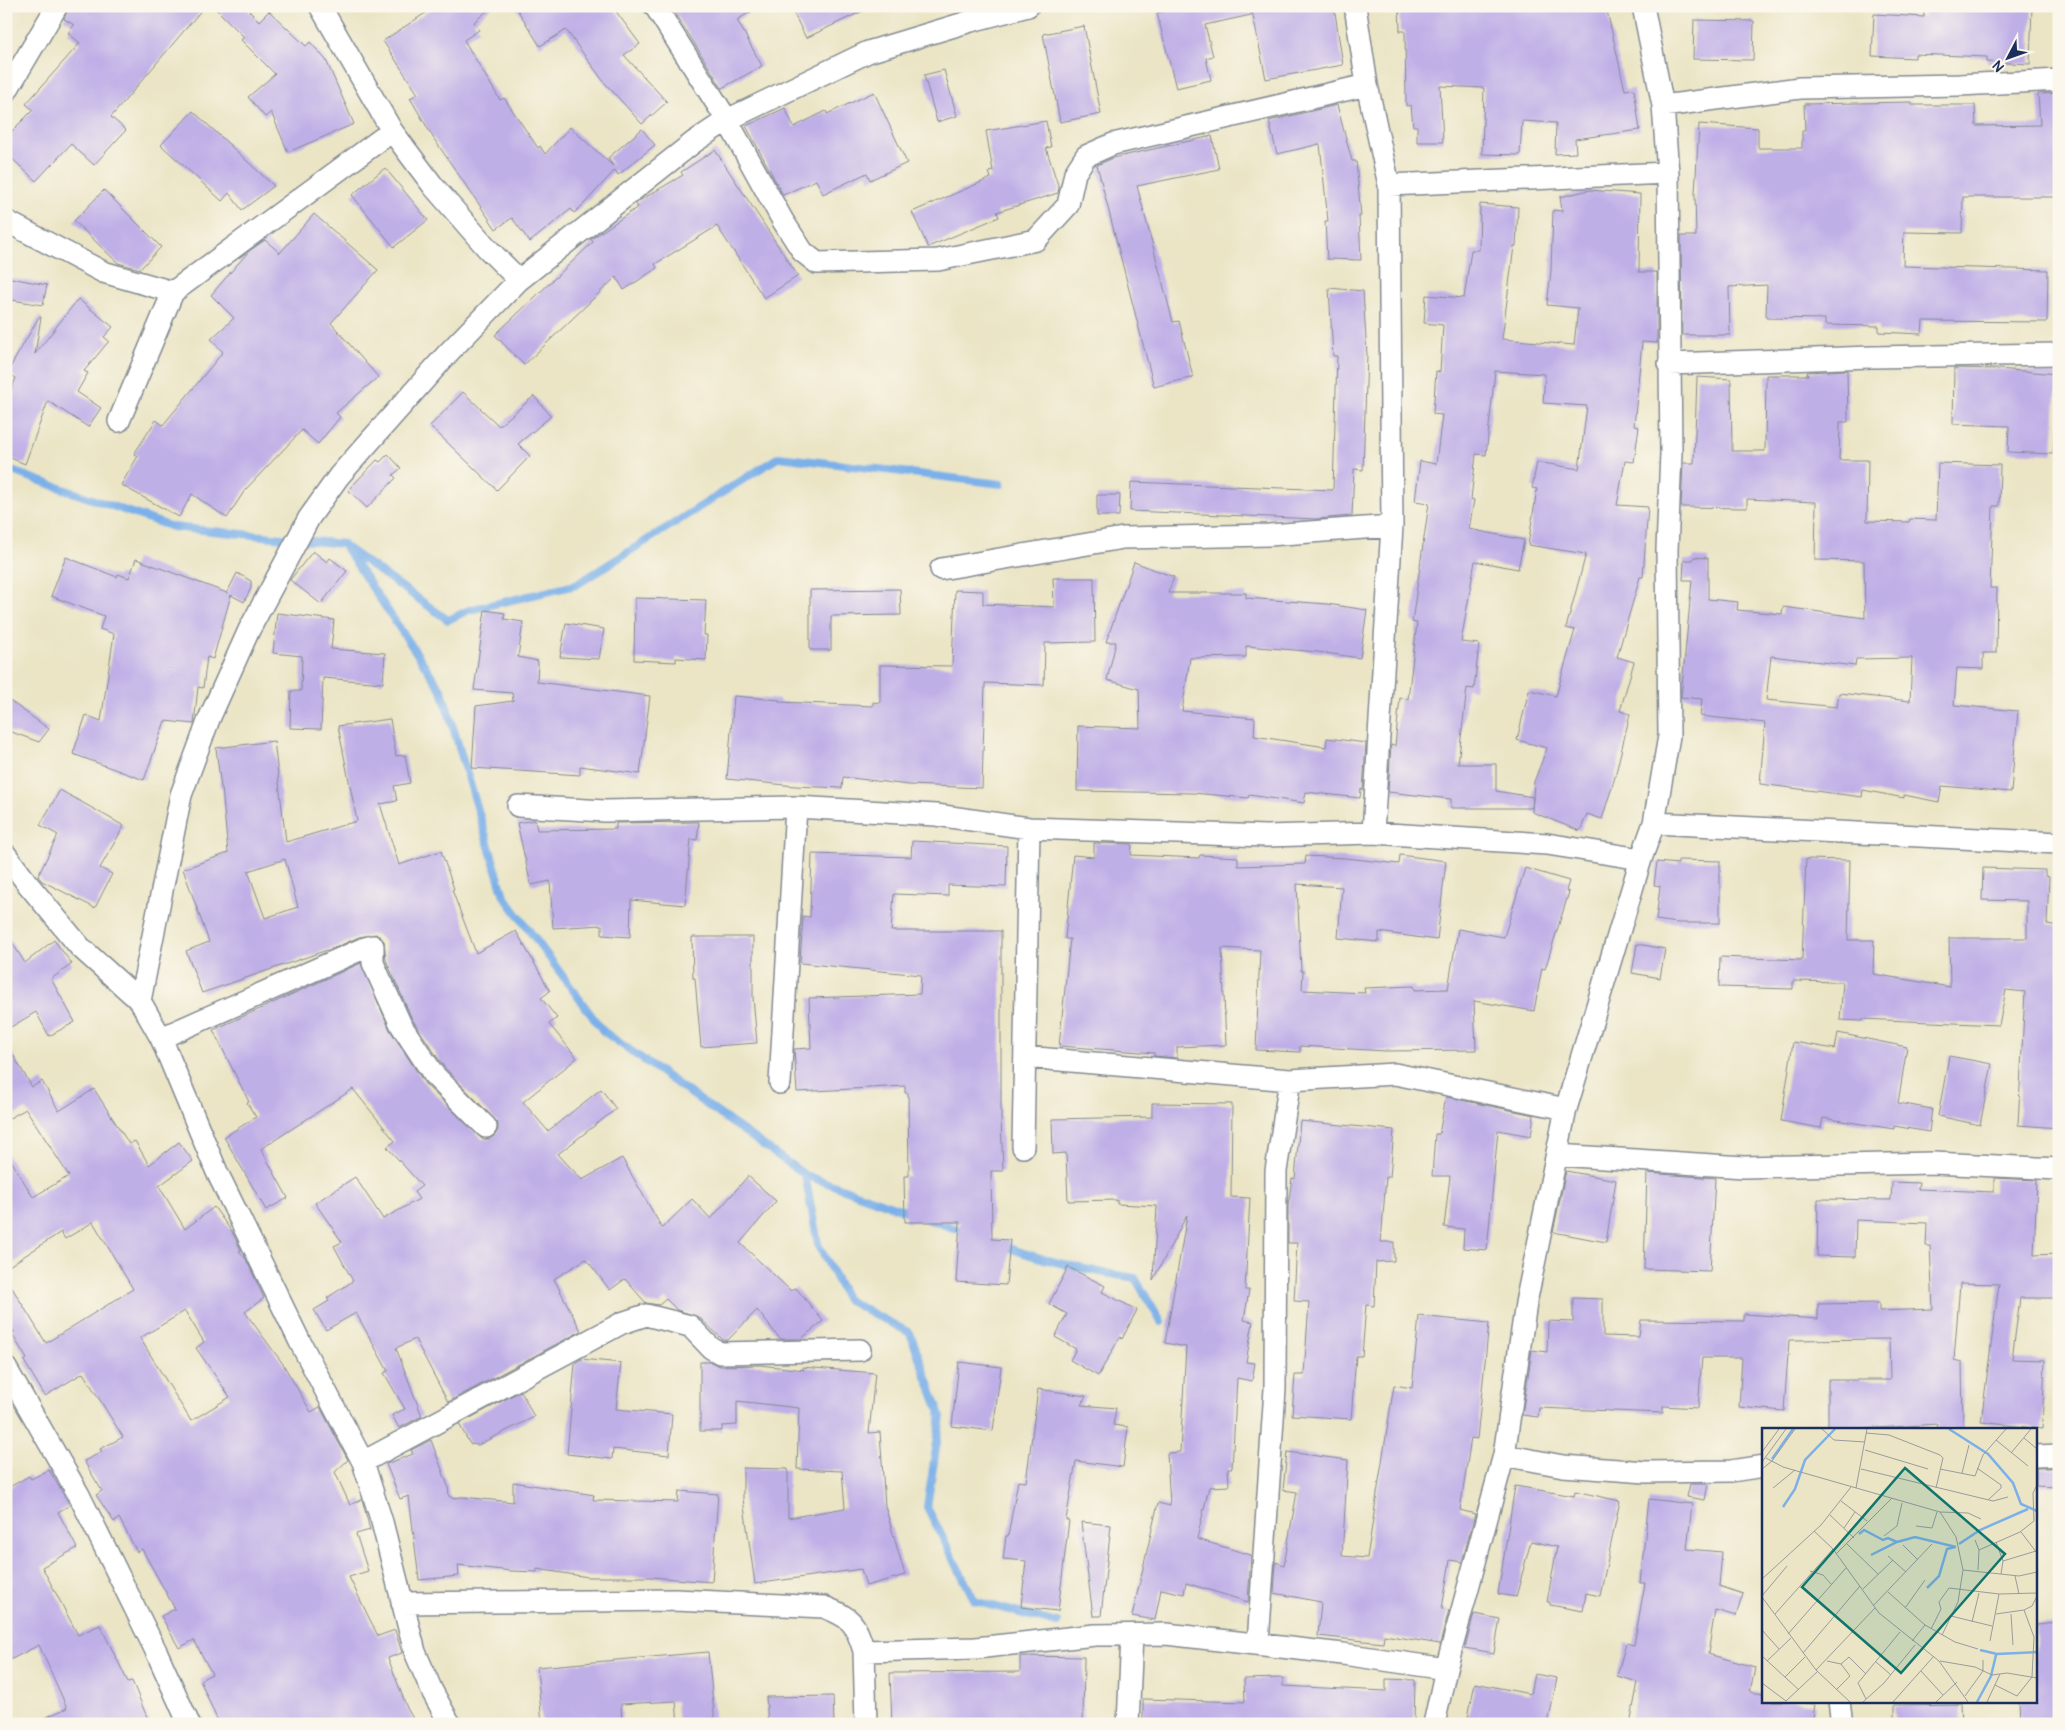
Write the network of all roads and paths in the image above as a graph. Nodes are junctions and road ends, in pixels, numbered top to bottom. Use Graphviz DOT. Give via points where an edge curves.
graph roads {
  1 [pos="56,6"];
  2 [pos="320,6"];
  3 [pos="655,6"];
  4 [pos="1028,6"];
  5 [pos="1355,6"];
  6 [pos="1643,6"];
  7 [pos="2059,80"];
  8 [pos="1368,85"];
  9 [pos="6,92"];
  10 [pos="1663,106"];
  11 [pos="727,120"];
  12 [pos="392,131"];
  13 [pos="1668,173"];
  14 [pos="1389,185"];
  15 [pos="6,221"];
  16 [pos="519,280"];
  17 [pos="173,292"];
  18 [pos="2059,354"];
  19 [pos="1669,364"];
  20 [pos="118,421"];
  21 [pos="1392,526"];
  22 [pos="941,568"];
  23 [pos="518,806"];
  24 [pos="796,807"];
  25 [pos="1654,823"];
  26 [pos="1029,828"];
  27 [pos="1373,833"];
  28 [pos="2059,843"];
  29 [pos="6,854"];
  30 [pos="1641,859"];
  31 [pos="140,1001"];
  32 [pos="161,1038"];
  33 [pos="1025,1057"];
  34 [pos="1290,1080"];
  35 [pos="780,1083"];
  36 [pos="1566,1109"];
  37 [pos="486,1127"];
  38 [pos="1023,1146"];
  39 [pos="1557,1155"];
  40 [pos="2059,1169"];
  41 [pos="860,1350"];
  42 [pos="6,1368"];
  43 [pos="1504,1454"];
  44 [pos="2059,1455"];
  45 [pos="2038,1456"];
  46 [pos="363,1462"];
  47 [pos="1762,1466"];
  48 [pos="402,1603"];
  49 [pos="1132,1635"];
  50 [pos="1258,1644"];
  51 [pos="864,1651"];
  52 [pos="1446,1669"];
  53 [pos="1839,1702"];
  54 [pos="188,1724"];
  55 [pos="450,1724"];
  56 [pos="866,1724"];
  57 [pos="1128,1724"];
  58 [pos="1434,1724"];
  59 [pos="1842,1724"];
  1 -- 9 [label="street"];
  2 -- 12 [label="street"];
  3 -- 11 [label="street"];
  4 -- 11 [label="street" via="868,52"];
  5 -- 8 [label="street"];
  6 -- 10 [label="street"];
  7 -- 10 [label="street" via="1800,88"];
  8 -- 11 [label="street" via="1113,144 1086,156 1075,173 1068,205 1036,240 938,260 818,263 803,252 783,221"];
  8 -- 14 [label="street"];
  10 -- 13 [label="street"];
  11 -- 16 [label="street" via="694,142"];
  12 -- 16 [label="street" via="434,187"];
  12 -- 17 [label="street"];
  13 -- 14 [label="street"];
  13 -- 19 [label="street"];
  14 -- 21 [label="street"];
  15 -- 17 [label="street" via="103,272"];
  16 -- 31 [label="street" via="449,352 339,476 309,518 249,630 209,719 181,795"];
  17 -- 20 [label="street"];
  18 -- 19 [label="street"];
  19 -- 25 [label="street" via="1669,736"];
  21 -- 22 [label="street" via="1269,535 1122,538"];
  21 -- 27 [label="street"];
  23 -- 24 [label="street" via="605,811"];
  24 -- 26 [label="street" via="936,815"];
  24 -- 35 [label="street"];
  25 -- 28 [label="street"];
  25 -- 30 [label="street"];
  26 -- 27 [label="street" via="1266,836"];
  26 -- 33 [label="street"];
  27 -- 30 [label="street" via="1547,844"];
  29 -- 31 [label="street" via="80,947"];
  30 -- 36 [label="street"];
  31 -- 32 [label="street"];
  32 -- 37 [label="street" via="372,946 373,963 401,1025 434,1075"];
  32 -- 46 [label="street" via="217,1172"];
  33 -- 34 [label="street"];
  33 -- 38 [label="street"];
  34 -- 36 [label="street" via="1395,1074"];
  34 -- 50 [label="street" via="1276,1170 1276,1389"];
  36 -- 39 [label="street"];
  39 -- 40 [label="street" via="1744,1167 1933,1163"];
  39 -- 43 [label="street" via="1526,1303"];
  41 -- 46 [label="street" via="720,1353 690,1326 646,1315 622,1323"];
  42 -- 54 [label="street" via="79,1495 158,1653"];
  43 -- 47 [label="street" via="1563,1466 1646,1472 1731,1471"];
  43 -- 52 [label="street"];
  44 -- 45 [label="street"];
  46 -- 48 [label="street"];
  48 -- 51 [label="street" via="675,1600 824,1607 844,1615 857,1629"];
  48 -- 55 [label="street" via="415,1652"];
  49 -- 50 [label="street" via="1166,1634"];
  49 -- 51 [label="street" via="1095,1634 976,1648"];
  49 -- 57 [label="street"];
  50 -- 52 [label="street"];
  51 -- 56 [label="street"];
  52 -- 58 [label="street"];
  53 -- 59 [label="street"];
}
